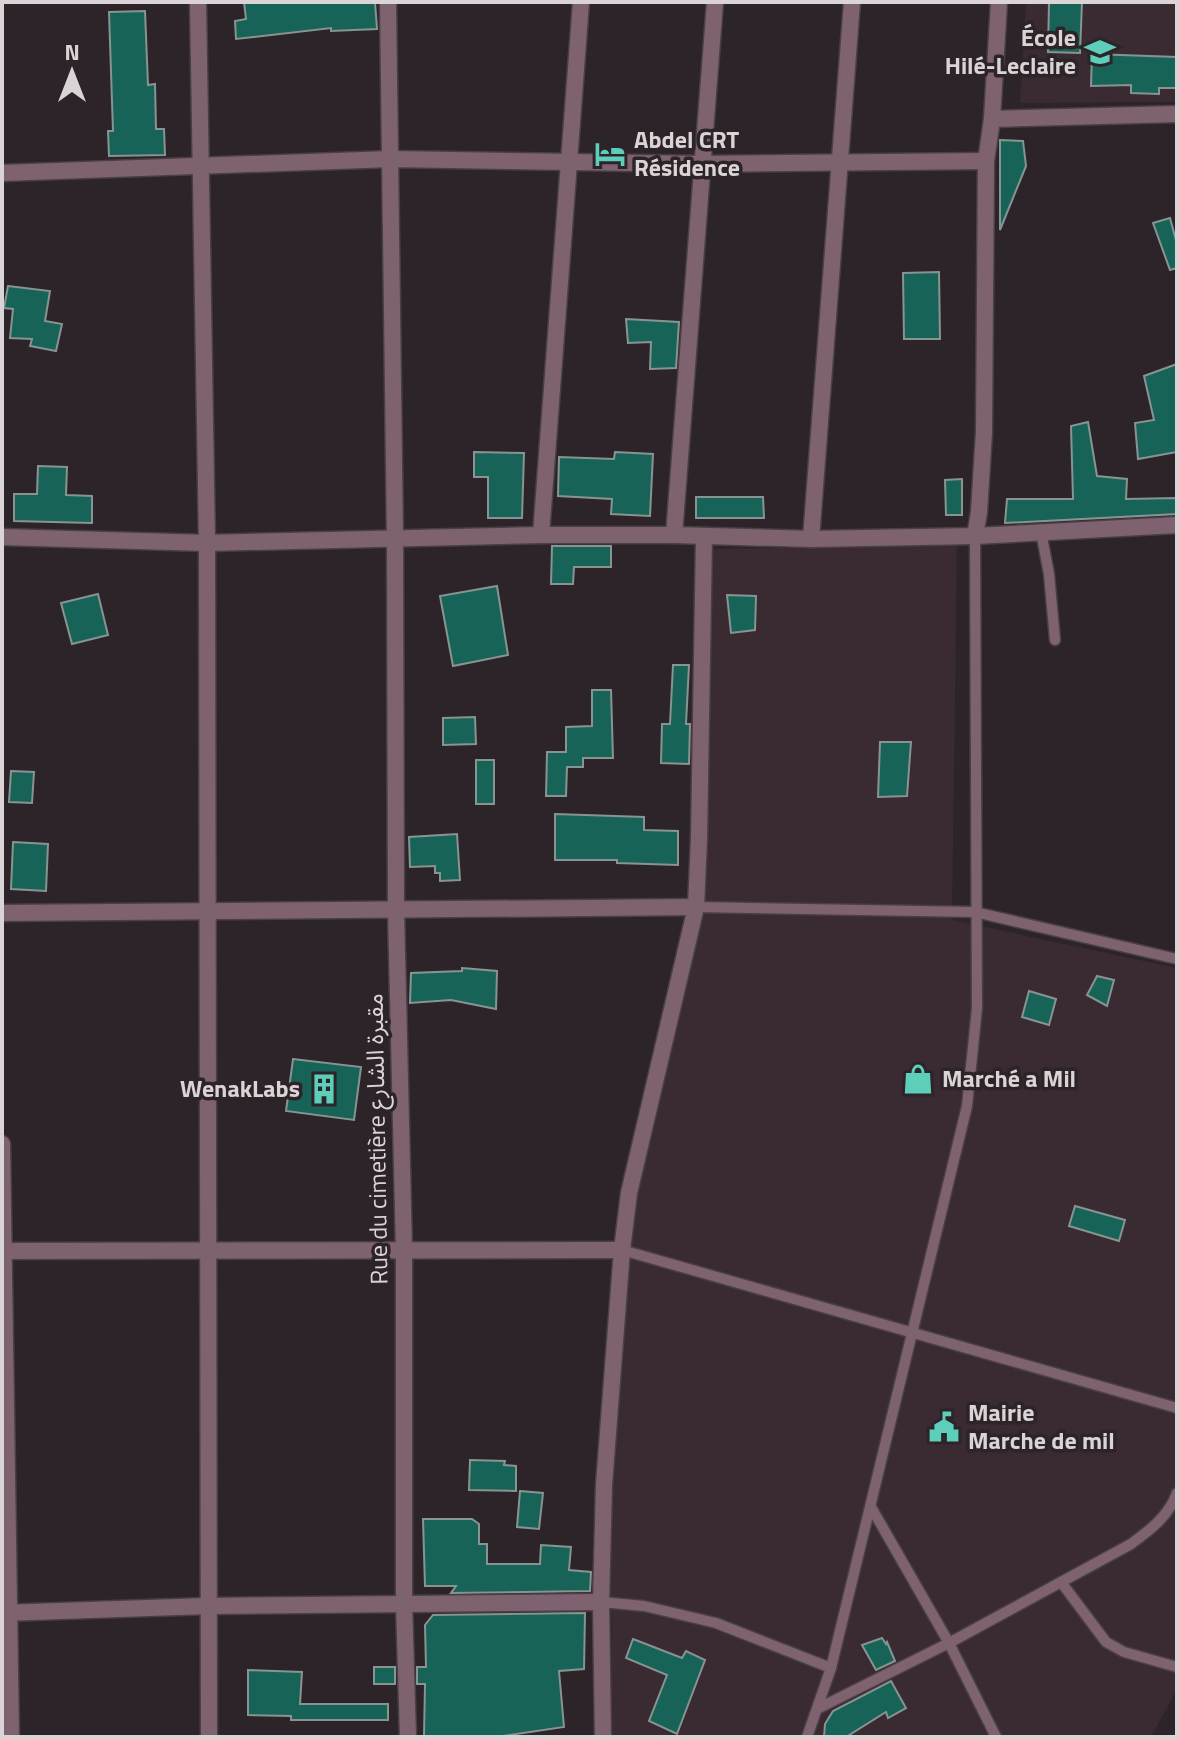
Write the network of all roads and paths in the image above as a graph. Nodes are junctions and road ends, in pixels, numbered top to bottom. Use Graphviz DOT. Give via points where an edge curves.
graph roads {
  1 [pos="198,2"];
  2 [pos="388,2"];
  3 [pos="581,2"];
  4 [pos="715,2"];
  5 [pos="852,2"];
  6 [pos="999,2"];
  7 [pos="1177,114"];
  8 [pos="992,119"];
  9 [pos="391,159"];
  10 [pos="840,161"];
  11 [pos="986,161"];
  12 [pos="568,162"];
  13 [pos="702,164"];
  14 [pos="203,165"];
  15 [pos="2,173"];
  16 [pos="1177,525"];
  17 [pos="1041,532"];
  18 [pos="541,535"];
  19 [pos="674,535"];
  20 [pos="975,536"];
  21 [pos="2,537"];
  22 [pos="704,537"];
  23 [pos="811,539"];
  24 [pos="395,540"];
  25 [pos="207,543"];
  26 [pos="1055,640"];
  27 [pos="696,907"];
  28 [pos="206,911"];
  29 [pos="396,911"];
  30 [pos="975,912"];
  31 [pos="2,913"];
  32 [pos="1177,959"];
  33 [pos="2,1144"];
  34 [pos="208,1249"];
  35 [pos="622,1250"];
  36 [pos="3,1251"];
  37 [pos="404,1251"];
  38 [pos="913,1334"];
  39 [pos="1177,1408"];
  40 [pos="1177,1493"];
  41 [pos="871,1507"];
  42 [pos="1061,1582"];
  43 [pos="601,1602"];
  44 [pos="404,1603"];
  45 [pos="207,1606"];
  46 [pos="5,1613"];
  47 [pos="949,1643"];
  48 [pos="1177,1667"];
  49 [pos="831,1668"];
  50 [pos="819,1708"];
  51 [pos="11,1737"];
  52 [pos="209,1737"];
  53 [pos="408,1737"];
  54 [pos="603,1737"];
  55 [pos="807,1737"];
  56 [pos="996,1737"];
  1 -- 14 [label="street"];
  2 -- 9 [label="street, Rue du cimetière مقبرة الشارع"];
  3 -- 12 [label="street"];
  4 -- 13 [label="street"];
  5 -- 10 [label="street"];
  6 -- 8 [label="street"];
  7 -- 8 [label="street"];
  8 -- 11 [label="street"];
  9 -- 12 [label="street"];
  9 -- 14 [label="street"];
  9 -- 24 [label="street, Rue du cimetière مقبرة الشارع"];
  10 -- 11 [label="street"];
  10 -- 13 [label="street"];
  10 -- 23 [label="street"];
  11 -- 20 [label="street" via="984,432"];
  12 -- 13 [label="street"];
  12 -- 18 [label="street"];
  13 -- 19 [label="street"];
  14 -- 15 [label="street"];
  14 -- 25 [label="street"];
  16 -- 17 [label="street"];
  17 -- 20 [label="street"];
  17 -- 26 [label="lane"];
  18 -- 19 [label="street"];
  18 -- 24 [label="street"];
  19 -- 22 [label="street"];
  20 -- 23 [label="street"];
  20 -- 30 [label="lane"];
  21 -- 25 [label="street"];
  22 -- 23 [label="street"];
  22 -- 27 [label="street"];
  24 -- 25 [label="street"];
  24 -- 29 [label="street, Rue du cimetière مقبرة الشارع"];
  25 -- 28 [label="street"];
  27 -- 29 [label="street"];
  27 -- 30 [label="lane"];
  27 -- 35 [label="street" via="629,1193"];
  28 -- 29 [label="street"];
  28 -- 31 [label="street"];
  28 -- 34 [label="street"];
  29 -- 37 [label="street, Rue du cimetière مقبرة الشارع"];
  30 -- 32 [label="lane"];
  30 -- 38 [label="lane" via="977,1008 967,1106"];
  33 -- 36 [label="street"];
  34 -- 36 [label="street"];
  34 -- 37 [label="street"];
  34 -- 45 [label="street"];
  35 -- 37 [label="street"];
  35 -- 38 [label="lane"];
  35 -- 43 [label="street"];
  36 -- 46 [label="street"];
  37 -- 44 [label="street, Rue du cimetière مقبرة الشارع"];
  38 -- 39 [label="lane"];
  38 -- 41 [label="lane"];
  40 -- 42 [label="lane" via="1172,1508 1147,1532"];
  41 -- 47 [label="lane"];
  41 -- 49 [label="lane"];
  42 -- 47 [label="lane"];
  42 -- 48 [label="lane" via="1106,1642"];
  43 -- 44 [label="street"];
  43 -- 49 [label="lane" via="716,1623"];
  43 -- 54 [label="street"];
  44 -- 45 [label="street"];
  44 -- 53 [label="street, Rue du cimetière مقبرة الشارع"];
  45 -- 46 [label="street"];
  45 -- 52 [label="street"];
  46 -- 51 [label="street"];
  47 -- 50 [label="lane"];
  47 -- 56 [label="lane"];
  49 -- 50 [label="lane"];
  50 -- 55 [label="lane"];
}
